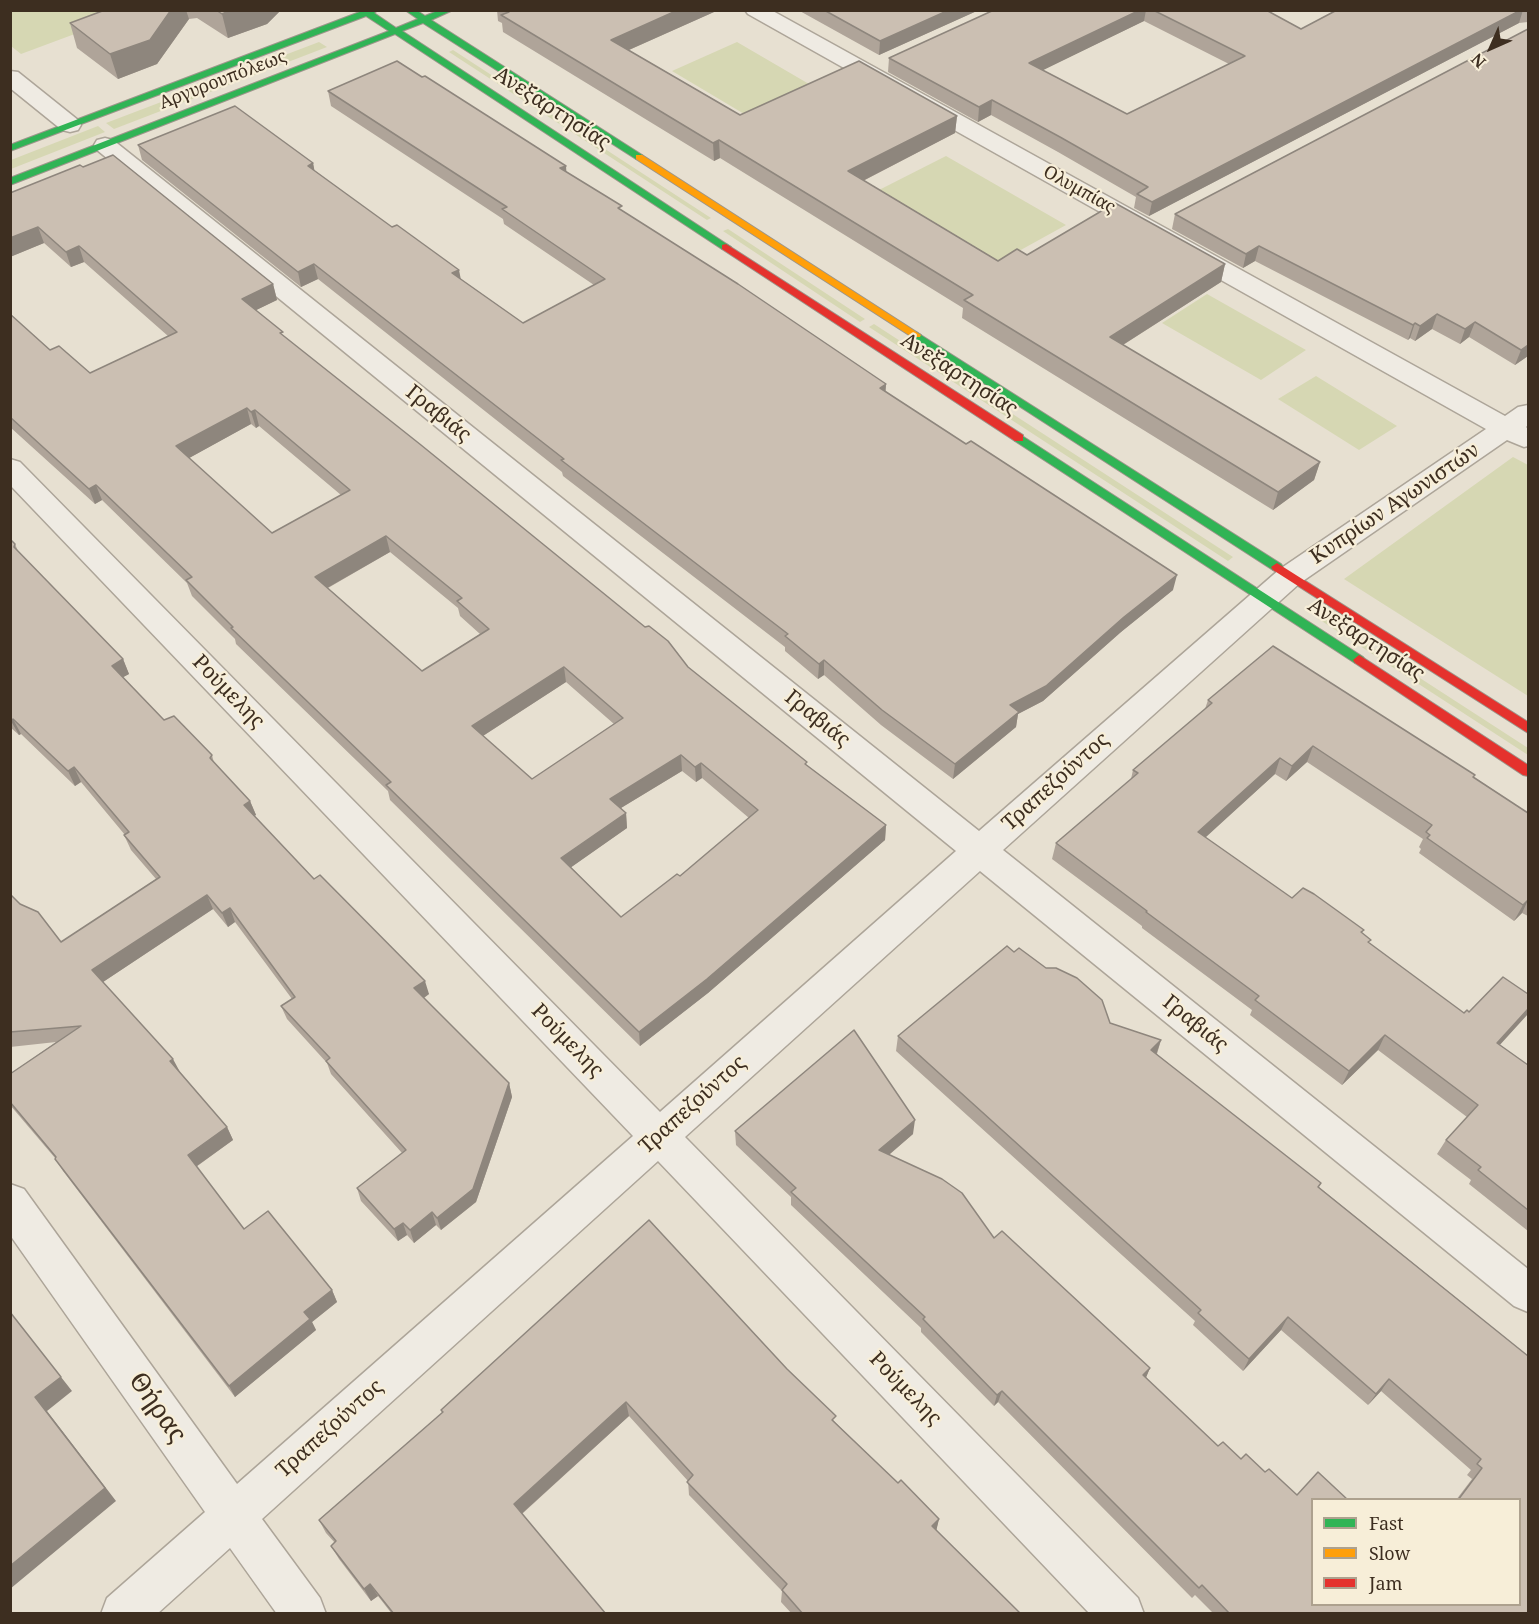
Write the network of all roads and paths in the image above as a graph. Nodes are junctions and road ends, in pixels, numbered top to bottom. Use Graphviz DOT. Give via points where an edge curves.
graph roads {
  1 [pos="409,10"];
  2 [pos="449,10"];
  3 [pos="755,10"];
  4 [pos="371,12"];
  5 [pos="424,20"];
  6 [pos="396,32"];
  7 [pos="10,77"];
  8 [pos="70,125"];
  9 [pos="105,145"];
  10 [pos="10,148"];
  11 [pos="10,182"];
  12 [pos="1521,427"];
  13 [pos="10,468"];
  14 [pos="1276,587"];
  15 [pos="1528,728"];
  16 [pos="1528,771"];
  17 [pos="980,850"];
  18 [pos="659,1136"];
  19 [pos="10,1202"];
  20 [pos="1528,1293"];
  21 [pos="233,1515"];
  22 [pos="123,1614"];
  23 [pos="304,1614"];
  24 [pos="1122,1614"];
  1 -- 5 [label="main road, Ανεξαρτησίας"];
  2 -- 5 [label="main road, Αργυρουπόλεως"];
  3 -- 12 [label="street, Ολυμπίας" via="877,68"];
  4 -- 6 [label="main road, Ανεξαρτησίας"];
  4 -- 8 [label="main road, Αργυρουπόλεως"];
  5 -- 6 [label="main road, Αργυρουπόλεως"];
  5 -- 14 [label="main road, Ανεξαρτησίας"];
  6 -- 9 [label="main road, Αργυρουπόλεως"];
  6 -- 14 [label="main road, Ανεξαρτησίας"];
  7 -- 8 [label="street"];
  8 -- 10 [label="main road, Αργυρουπόλεως"];
  9 -- 11 [label="main road, Αργυρουπόλεως"];
  9 -- 17 [label="street, Γραβιάς"];
  12 -- 14 [label="street, Κυπρίων Αγωνιστών"];
  13 -- 18 [label="street, Ρούμελης"];
  14 -- 15 [label="main road, Ανεξαρτησίας"];
  14 -- 16 [label="main road, Ανεξαρτησίας"];
  14 -- 17 [label="street, Τραπεζούντος"];
  17 -- 18 [label="street, Τραπεζούντος"];
  17 -- 20 [label="street, Γραβιάς"];
  18 -- 21 [label="street, Τραπεζούντος"];
  18 -- 24 [label="street, Ρούμελης"];
  19 -- 21 [label="street, Θήρας"];
  21 -- 22 [label="street, Τραπεζούντος"];
  21 -- 23 [label="street, Θήρας"];
}
